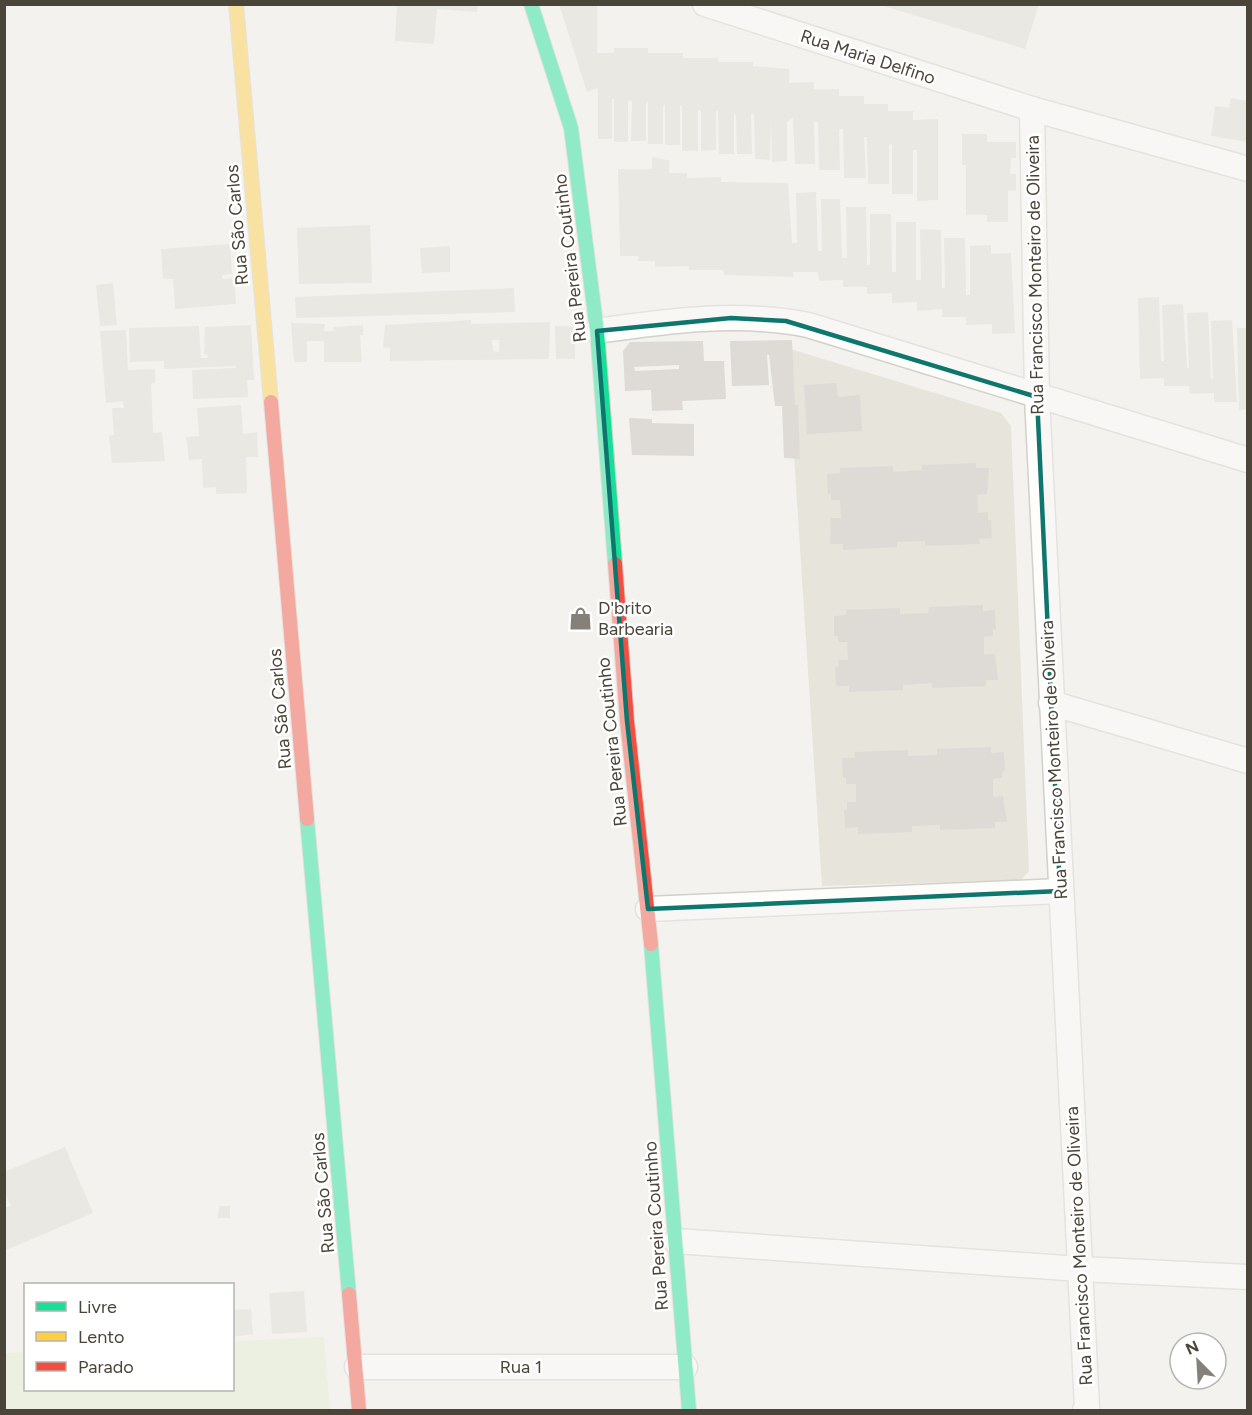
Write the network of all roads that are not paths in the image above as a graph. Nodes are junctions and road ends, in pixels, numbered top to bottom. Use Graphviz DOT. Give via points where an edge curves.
graph roads {
  1 [pos="236,4"];
  2 [pos="531,4"];
  3 [pos="705,4"];
  4 [pos="1032,109"];
  5 [pos="1248,169"];
  6 [pos="597,331"];
  7 [pos="1037,397"];
  8 [pos="1248,460"];
  9 [pos="1051,703"];
  10 [pos="1248,761"];
  11 [pos="1060,891"];
  12 [pos="648,909"];
  13 [pos="676,1241"];
  14 [pos="1080,1269"];
  15 [pos="1248,1277"];
  16 [pos="357,1367"];
  17 [pos="685,1367"];
  18 [pos="359,1410"];
  19 [pos="689,1410"];
  20 [pos="1085,1410"];
  1 -- 16 [label="street, Rua São Carlos"];
  2 -- 6 [label="street, Rua Pereira Coutinho" via="571,128"];
  3 -- 4 [label="street, Rua Maria Delfino"];
  4 -- 5 [label="street, Rua Maria Delfino"];
  4 -- 7 [label="street, Rua Francisco Monteiro de Oliveira"];
  6 -- 7 [label="street" via="731,318 786,321"];
  6 -- 12 [label="street, Rua Pereira Coutinho" via="627,721"];
  7 -- 8 [label="street"];
  7 -- 9 [label="street, Rua Francisco Monteiro de Oliveira"];
  9 -- 10 [label="street"];
  9 -- 11 [label="street, Rua Francisco Monteiro de Oliveira"];
  11 -- 12 [label="street"];
  11 -- 14 [label="street, Rua Francisco Monteiro de Oliveira"];
  12 -- 13 [label="street, Rua Pereira Coutinho"];
  13 -- 14 [label="street"];
  13 -- 17 [label="street, Rua Pereira Coutinho"];
  14 -- 15 [label="street"];
  14 -- 20 [label="street, Rua Francisco Monteiro de Oliveira"];
  16 -- 17 [label="street, Rua 1"];
  16 -- 18 [label="street, Rua São Carlos"];
  17 -- 19 [label="street, Rua Pereira Coutinho"];
}
